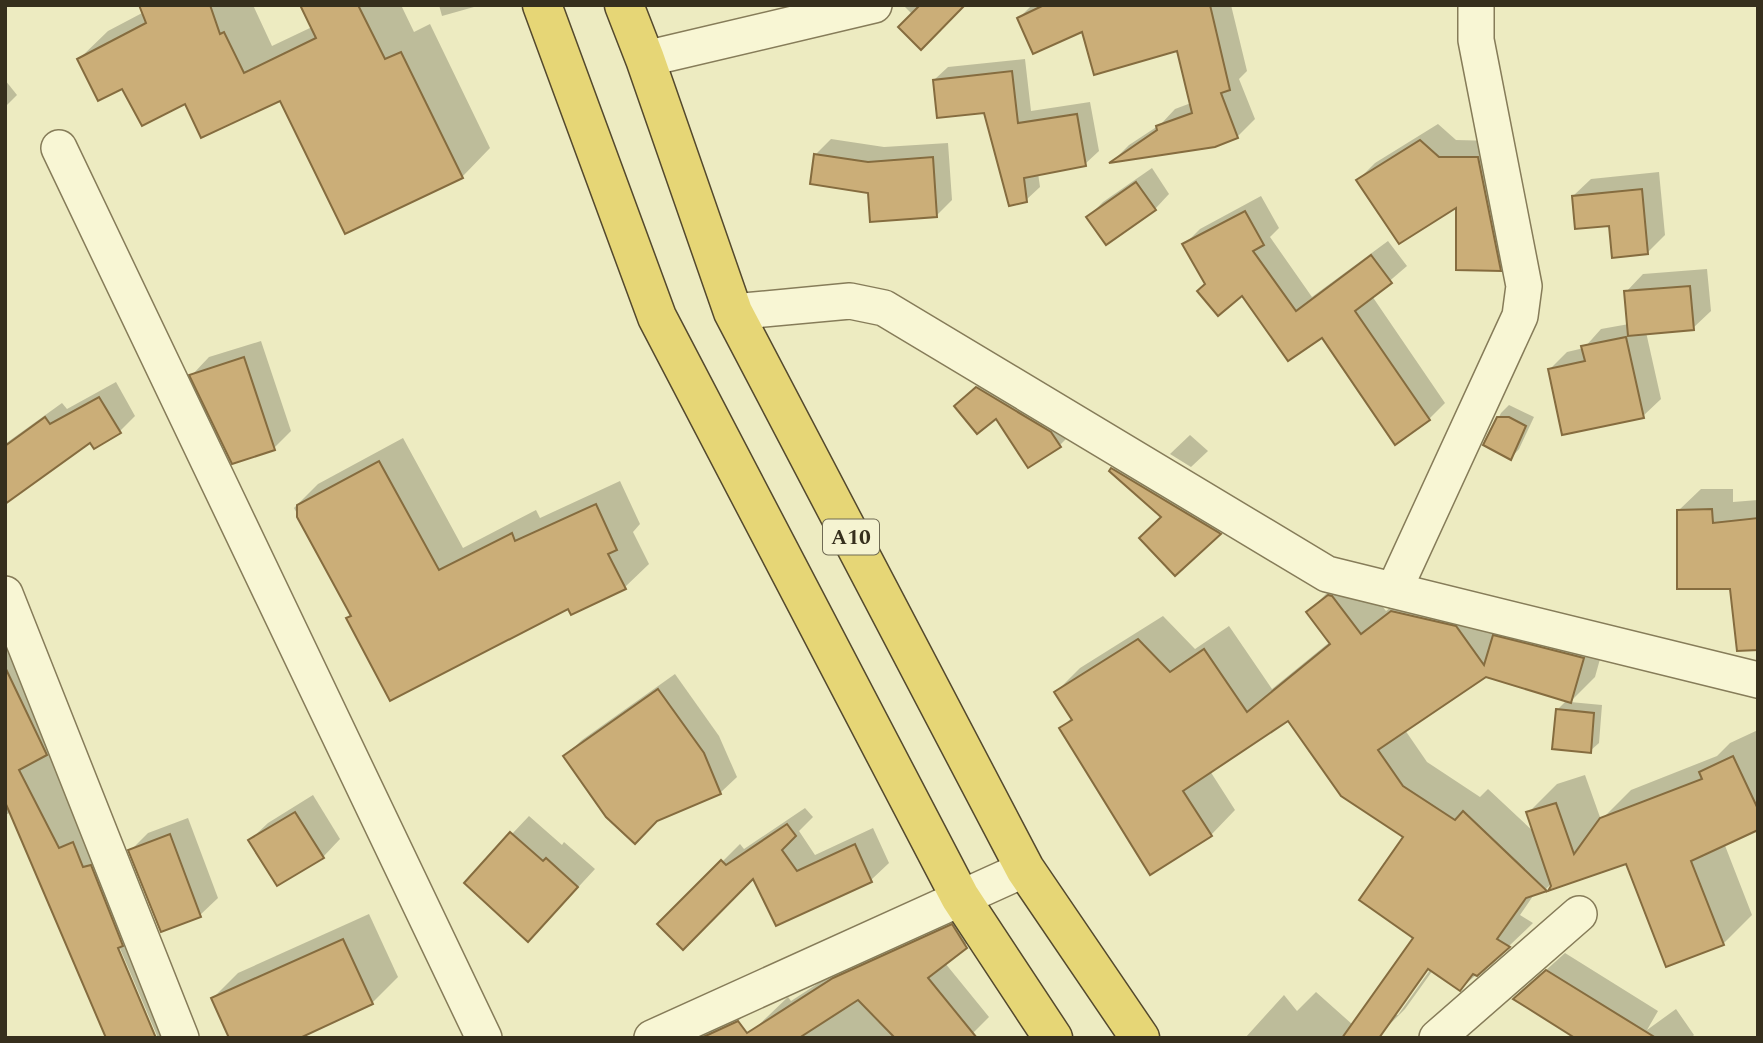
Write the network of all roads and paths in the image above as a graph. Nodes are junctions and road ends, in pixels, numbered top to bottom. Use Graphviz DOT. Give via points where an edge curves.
graph roads {
  1 [pos="542,5"];
  2 [pos="624,5"];
  3 [pos="874,5"];
  4 [pos="1476,5"];
  5 [pos="645,59"];
  6 [pos="59,148"];
  7 [pos="733,312"];
  8 [pos="1394,590"];
  9 [pos="5,594"];
  10 [pos="1758,680"];
  11 [pos="1025,869"];
  12 [pos="960,897"];
  13 [pos="1579,914"];
  14 [pos="181,1038"];
  15 [pos="484,1038"];
  16 [pos="652,1038"];
  17 [pos="1053,1038"];
  18 [pos="1140,1038"];
  19 [pos="1437,1038"];
  1 -- 12 [label="highway" via="657,317"];
  2 -- 5 [label="highway, A10"];
  3 -- 5 [label="street"];
  4 -- 8 [label="street" via="1476,40 1524,286 1520,316"];
  5 -- 7 [label="highway, A10"];
  6 -- 15 [label="street"];
  7 -- 8 [label="street" via="850,301 884,308 1327,574"];
  7 -- 11 [label="highway, A10"];
  8 -- 10 [label="street"];
  9 -- 14 [label="street"];
  11 -- 12 [label="street"];
  11 -- 18 [label="highway, A10"];
  12 -- 16 [label="street"];
  12 -- 17 [label="highway"];
  13 -- 19 [label="street"];
}
